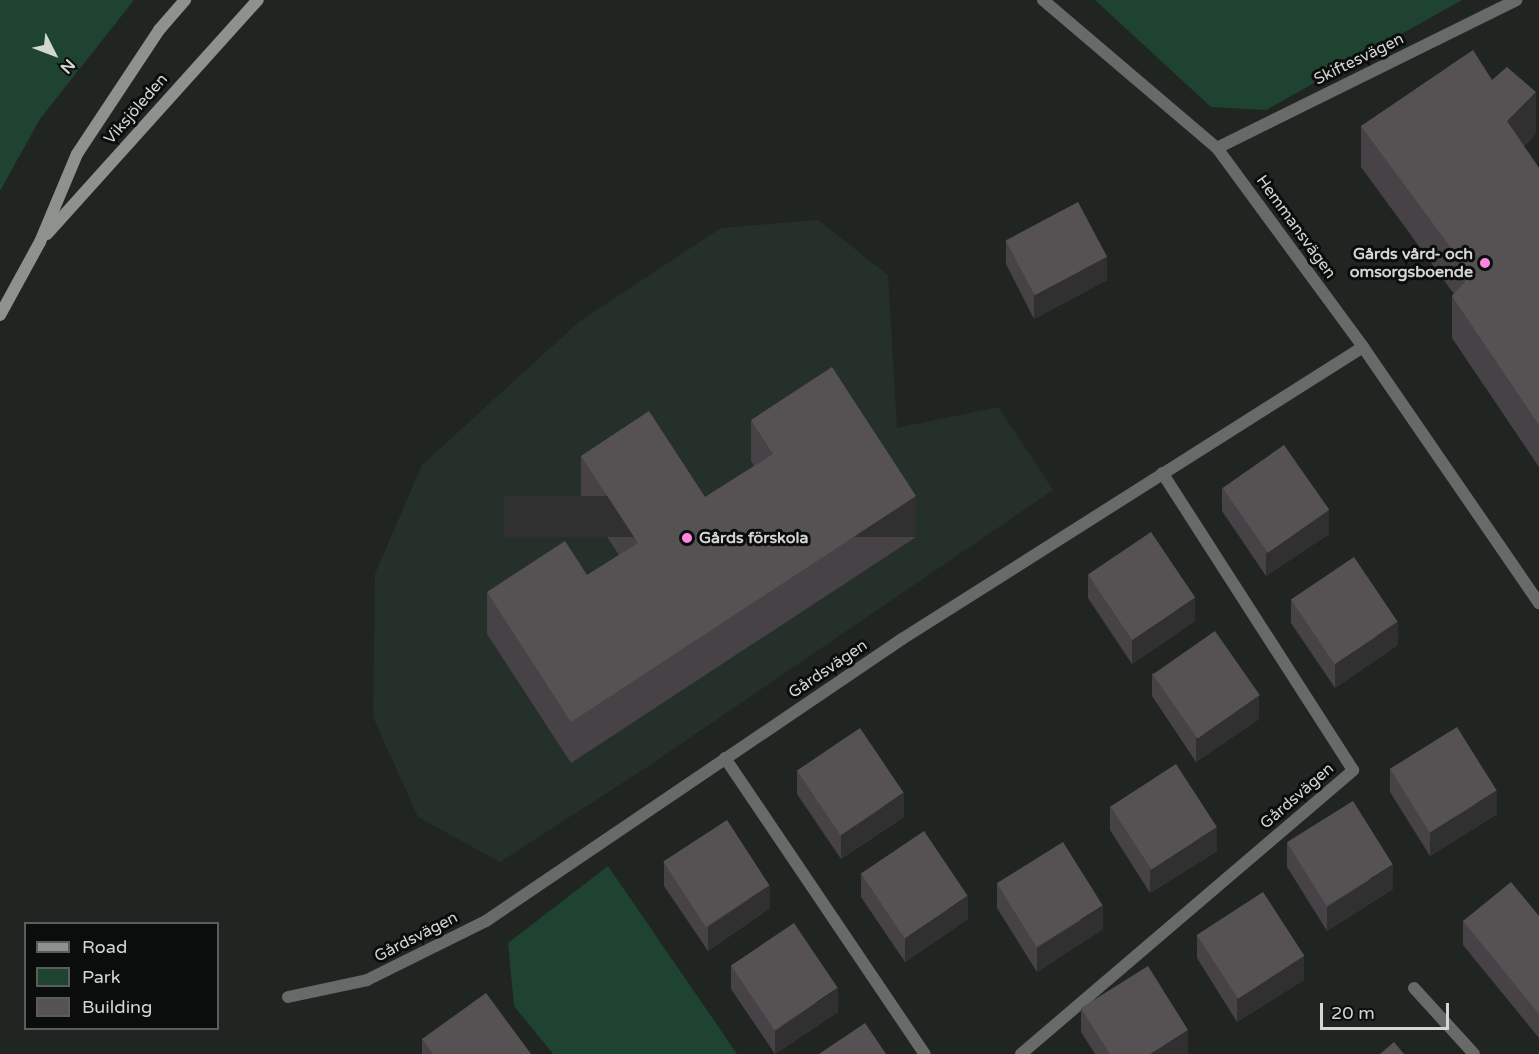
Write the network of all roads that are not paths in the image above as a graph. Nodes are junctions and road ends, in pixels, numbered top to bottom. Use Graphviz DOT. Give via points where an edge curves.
graph roads {
  1 [pos="185,0"];
  2 [pos="258,0"];
  3 [pos="1043,0"];
  4 [pos="1516,0"];
  5 [pos="1217,148"];
  6 [pos="40,242"];
  7 [pos="0,315"];
  8 [pos="1363,347"];
  9 [pos="1162,473"];
  10 [pos="1539,603"];
  11 [pos="725,758"];
  12 [pos="1414,987"];
  13 [pos="288,997"];
  14 [pos="926,1054"];
  15 [pos="1022,1054"];
  16 [pos="1474,1054"];
  1 -- 6 [label="main road, Viksjöleden" via="159,30 76,154"];
  2 -- 6 [label="main road, Viksjöleden"];
  3 -- 5 [label="street, Hemmansvägen"];
  4 -- 5 [label="street, Skiftesvägen"];
  5 -- 8 [label="street, Hemmansvägen"];
  6 -- 7 [label="main road, Viksjöleden"];
  8 -- 9 [label="street, Gårdsvägen"];
  8 -- 10 [label="street, Hemmansvägen"];
  9 -- 11 [label="street, Gårdsvägen"];
  9 -- 15 [label="street, Gårdsvägen" via="1353,770"];
  11 -- 13 [label="street, Gårdsvägen" via="486,921 367,980"];
  11 -- 14 [label="street"];
  12 -- 16 [label="street"];
}
